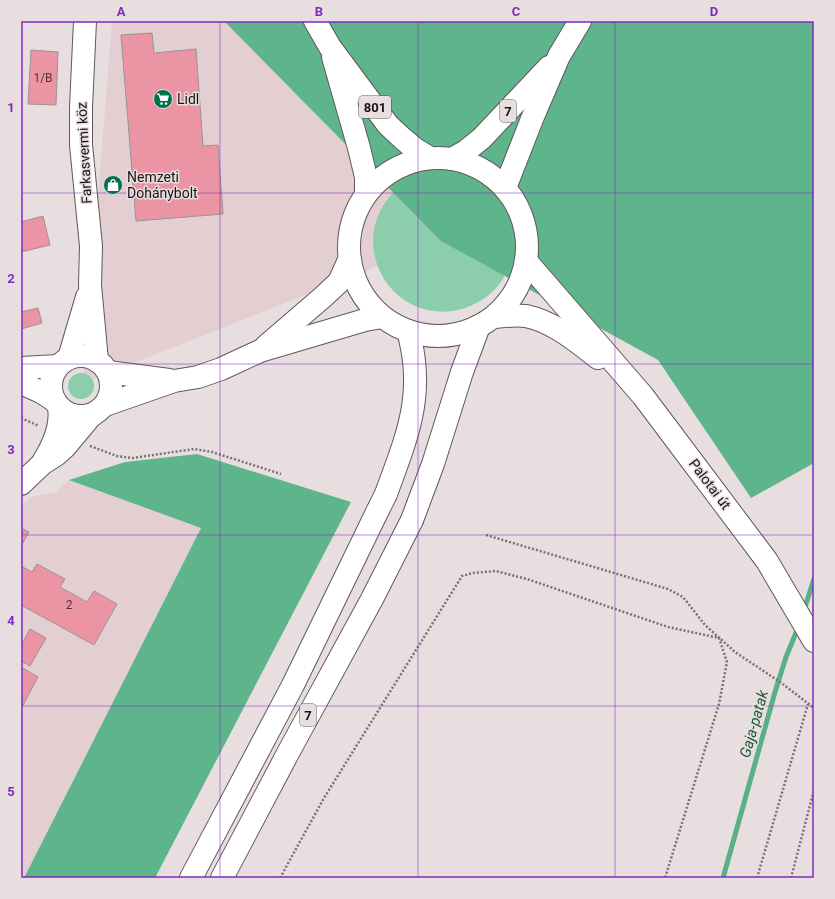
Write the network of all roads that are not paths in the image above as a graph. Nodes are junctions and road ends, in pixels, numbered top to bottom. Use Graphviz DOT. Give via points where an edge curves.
graph roads {
  1 [pos="85,21"];
  2 [pos="315,21"];
  3 [pos="580,21"];
  4 [pos="330,47"];
  5 [pos="559,56"];
  6 [pos="430,158"];
  7 [pos="452,158"];
  8 [pos="506,188"];
  9 [pos="366,191"];
  10 [pos="349,260"];
  11 [pos="527,262"];
  12 [pos="90,285"];
  13 [pos="382,317"];
  14 [pos="487,322"];
  15 [pos="408,331"];
  16 [pos="260,351"];
  17 [pos="64,362"];
  18 [pos="102,366"];
  19 [pos="21,368"];
  20 [pos="174,381"];
  21 [pos="21,383"];
  22 [pos="644,396"];
  23 [pos="57,404"];
  24 [pos="102,408"];
  25 [pos="42,464"];
  26 [pos="21,484"];
  27 [pos="814,641"];
  28 [pos="191,878"];
  29 [pos="222,878"];
  1 -- 12 [label="main road, Farkasvermi köz" via="81,107 91,246"];
  2 -- 4 [label="main road, 801"];
  3 -- 5 [label="main road, 7"];
  4 -- 6 [label="main road, 801" via="388,125 415,149"];
  4 -- 9 [label="main road, 801" via="359,148 366,177"];
  5 -- 7 [label="main road, 7" via="482,138 466,152"];
  5 -- 8 [label="main road, 7"];
  6 -- 7 [label="main road, 7"];
  6 -- 9 [label="main road, 7" via="410,162 394,169"];
  7 -- 8 [label="main road, 7" via="482,168"];
  8 -- 11 [label="main road, 7" via="516,202 524,221"];
  9 -- 10 [label="main road, 7" via="350,230"];
  10 -- 13 [label="main road, 7" via="362,295"];
  10 -- 16 [label="main road" via="339,282"];
  11 -- 14 [label="main road, 7" via="515,293 502,311"];
  11 -- 22 [label="main road, Palotai út"];
  12 -- 17 [label="main road, Farkasvermi köz"];
  12 -- 18 [label="main road, Farkasvermi köz"];
  13 -- 15 [label="main road, 7"];
  13 -- 16 [label="main road"];
  14 -- 15 [label="main road, 7" via="455,335 439,337"];
  14 -- 22 [label="main road, Palotai út" via="525,316 539,320 568,334"];
  14 -- 29 [label="main road, 7" via="462,372 415,512 372,599"];
  15 -- 28 [label="main road, 7" via="414,351 415,398 401,453 382,502 293,685"];
  16 -- 20 [label="main road" via="221,369 198,377"];
  17 -- 18 [label="main road" via="78,356 88,357"];
  17 -- 19 [label="main road"];
  17 -- 23 [label="main road" via="54,374 51,383"];
  18 -- 20 [label="main road"];
  18 -- 24 [label="main road" via="111,380 111,389"];
  20 -- 24 [label="main road"];
  21 -- 23 [label="main road" via="41,392"];
  22 -- 27 [label="main road, Palotai út" via="767,561"];
  23 -- 24 [label="main road" via="66,412 82,416 91,415"];
  23 -- 25 [label="main road" via="60,414 55,440"];
  24 -- 25 [label="main road" via="90,417 56,456"];
  25 -- 26 [label="main road"];
}
